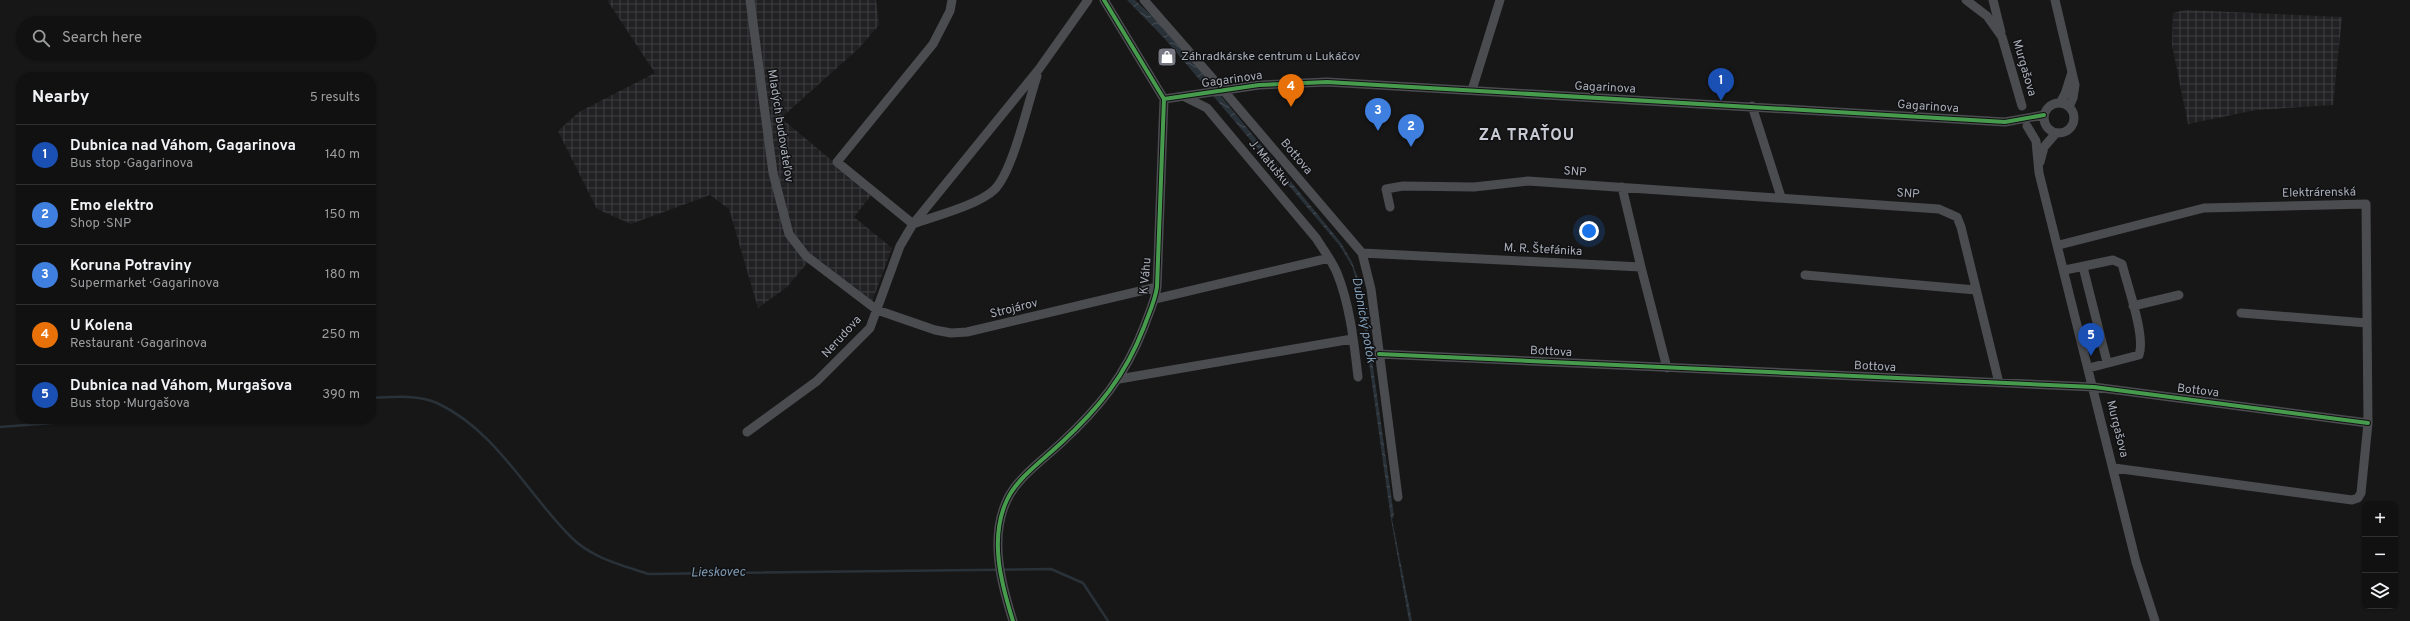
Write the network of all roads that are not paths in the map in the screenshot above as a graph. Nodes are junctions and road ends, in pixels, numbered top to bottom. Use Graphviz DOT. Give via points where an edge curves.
graph roads {
  1 [pos="750,0"];
  2 [pos="952,0"];
  3 [pos="1088,0"];
  4 [pos="1104,0"];
  5 [pos="1144,0"];
  6 [pos="1500,0"];
  7 [pos="1966,0"];
  8 [pos="1993,0"];
  9 [pos="2055,0"];
  10 [pos="2002,37"];
  11 [pos="1039,68"];
  12 [pos="2072,70"];
  13 [pos="1212,79"];
  14 [pos="1222,90"];
  15 [pos="1472,90"];
  16 [pos="1184,95"];
  17 [pos="1164,99"];
  18 [pos="2060,103"];
  19 [pos="1752,106"];
  20 [pos="2022,106"];
  21 [pos="2069,107"];
  22 [pos="2012,122"];
  23 [pos="2045,122"];
  24 [pos="2027,126"];
  25 [pos="2056,133"];
  26 [pos="2036,141"];
  27 [pos="2039,173"];
  28 [pos="1622,188"];
  29 [pos="1781,197"];
  30 [pos="1390,207"];
  31 [pos="913,224"];
  32 [pos="2059,245"];
  33 [pos="1362,253"];
  34 [pos="1329,258"];
  35 [pos="1641,267"];
  36 [pos="2083,267"];
  37 [pos="2065,270"];
  38 [pos="1805,275"];
  39 [pos="1157,287"];
  40 [pos="1976,290"];
  41 [pos="2179,294"];
  42 [pos="1155,299"];
  43 [pos="2133,306"];
  44 [pos="877,310"];
  45 [pos="2241,314"];
  46 [pos="2367,323"];
  47 [pos="1352,339"];
  48 [pos="1379,354"];
  49 [pos="2107,362"];
  50 [pos="1667,368"];
  51 [pos="2089,368"];
  52 [pos="1358,377"];
  53 [pos="1119,379"];
  54 [pos="1999,382"];
  55 [pos="2094,387"];
  56 [pos="2368,423"];
  57 [pos="747,432"];
  58 [pos="2114,468"];
  59 [pos="1398,497"];
  60 [pos="1014,621"];
  61 [pos="2155,621"];
  1 -- 44 [label="street, Mladých budovateľov" via="773,173 789,234 806,256"];
  2 -- 31 [label="street" via="950,11 933,44 838,162"];
  3 -- 11 [label="street, Nerudova"];
  4 -- 17 [label="street"];
  5 -- 13 [label="street"];
  6 -- 15 [label="street"];
  7 -- 10 [label="street, Murgašova" via="1987,16"];
  8 -- 10 [label="street, Murgašova"];
  9 -- 12 [label="street"];
  10 -- 20 [label="street, Murgašova"];
  11 -- 31 [label="street, Nerudova"];
  11 -- 31 [label="street, Nerudova" via="1009,166 995,189 981,199"];
  12 -- 18 [label="street"];
  12 -- 21 [label="street" via="2074,98"];
  14 -- 15 [label="street, Gagarinova" via="1259,85 1327,82"];
  14 -- 16 [label="street, Gagarinova"];
  14 -- 33 [label="street, Bottova"];
  15 -- 19 [label="street, Gagarinova"];
  16 -- 17 [label="street, Gagarinova"];
  16 -- 34 [label="street, J. Matušku" via="1207,108 1316,238"];
  17 -- 39 [label="street, K Váhu"];
  18 -- 21 [label="street"];
  18 -- 23 [label="street" via="2051,105"];
  19 -- 22 [label="street, Gagarinova"];
  19 -- 29 [label="street"];
  21 -- 25 [label="street" via="2074,116 2073,124 2064,133"];
  22 -- 23 [label="street, Gagarinova"];
  22 -- 24 [label="street, Gagarinova"];
  23 -- 24 [label="street, Gagarinova"];
  23 -- 25 [label="street"];
  23 -- 26 [label="street"];
  24 -- 26 [label="street, Murgašova"];
  25 -- 27 [label="street, Murgašova" via="2042,151"];
  26 -- 27 [label="street, Murgašova"];
  27 -- 32 [label="street, Murgašova"];
  28 -- 29 [label="street, SNP"];
  28 -- 30 [label="street, SNP" via="1528,181 1474,187 1403,186 1386,189"];
  28 -- 35 [label="street"];
  29 -- 40 [label="street, SNP" via="1939,209 1949,212 1957,217 1961,227"];
  31 -- 44 [label="street, Nerudova" via="900,246"];
  32 -- 37 [label="street, Murgašova"];
  32 -- 46 [label="street, Elektrárenská" via="2204,208 2366,204"];
  33 -- 35 [label="street, M. R. Štefánika"];
  33 -- 48 [label="street, Bottova"];
  34 -- 42 [label="street"];
  34 -- 47 [label="street, J. Matušku" via="1337,273"];
  35 -- 50 [label="street"];
  36 -- 37 [label="street"];
  36 -- 43 [label="street" via="2114,260 2122,264"];
  36 -- 49 [label="street"];
  37 -- 51 [label="street, Murgašova"];
  38 -- 40 [label="street"];
  39 -- 42 [label="street, K Váhu"];
  39 -- 44 [label="street, Strojárov" via="967,332 950,333 935,330"];
  40 -- 54 [label="street, SNP"];
  41 -- 43 [label="street"];
  42 -- 53 [label="street, K Váhu" via="1137,346"];
  43 -- 49 [label="street" via="2142,347 2139,355"];
  44 -- 57 [label="street, Nerudova" via="870,328 817,381"];
  45 -- 46 [label="street"];
  46 -- 56 [label="street, Elektrárenská"];
  47 -- 52 [label="street, J. Matušku"];
  47 -- 53 [label="street"];
  48 -- 50 [label="street, Bottova"];
  48 -- 59 [label="street, Bottova"];
  49 -- 51 [label="street"];
  50 -- 54 [label="street, Bottova"];
  51 -- 55 [label="street, Murgašova"];
  53 -- 60 [label="street, K Váhu" via="1100,405 1014,488 1006,501 1002,517 999,562 1000,577"];
  54 -- 55 [label="street, Bottova"];
  55 -- 56 [label="street, Bottova"];
  55 -- 58 [label="street, Murgašova"];
  56 -- 58 [label="street" via="2361,493 2358,498 2352,500"];
  58 -- 61 [label="street, Murgašova" via="2143,590"];
}
